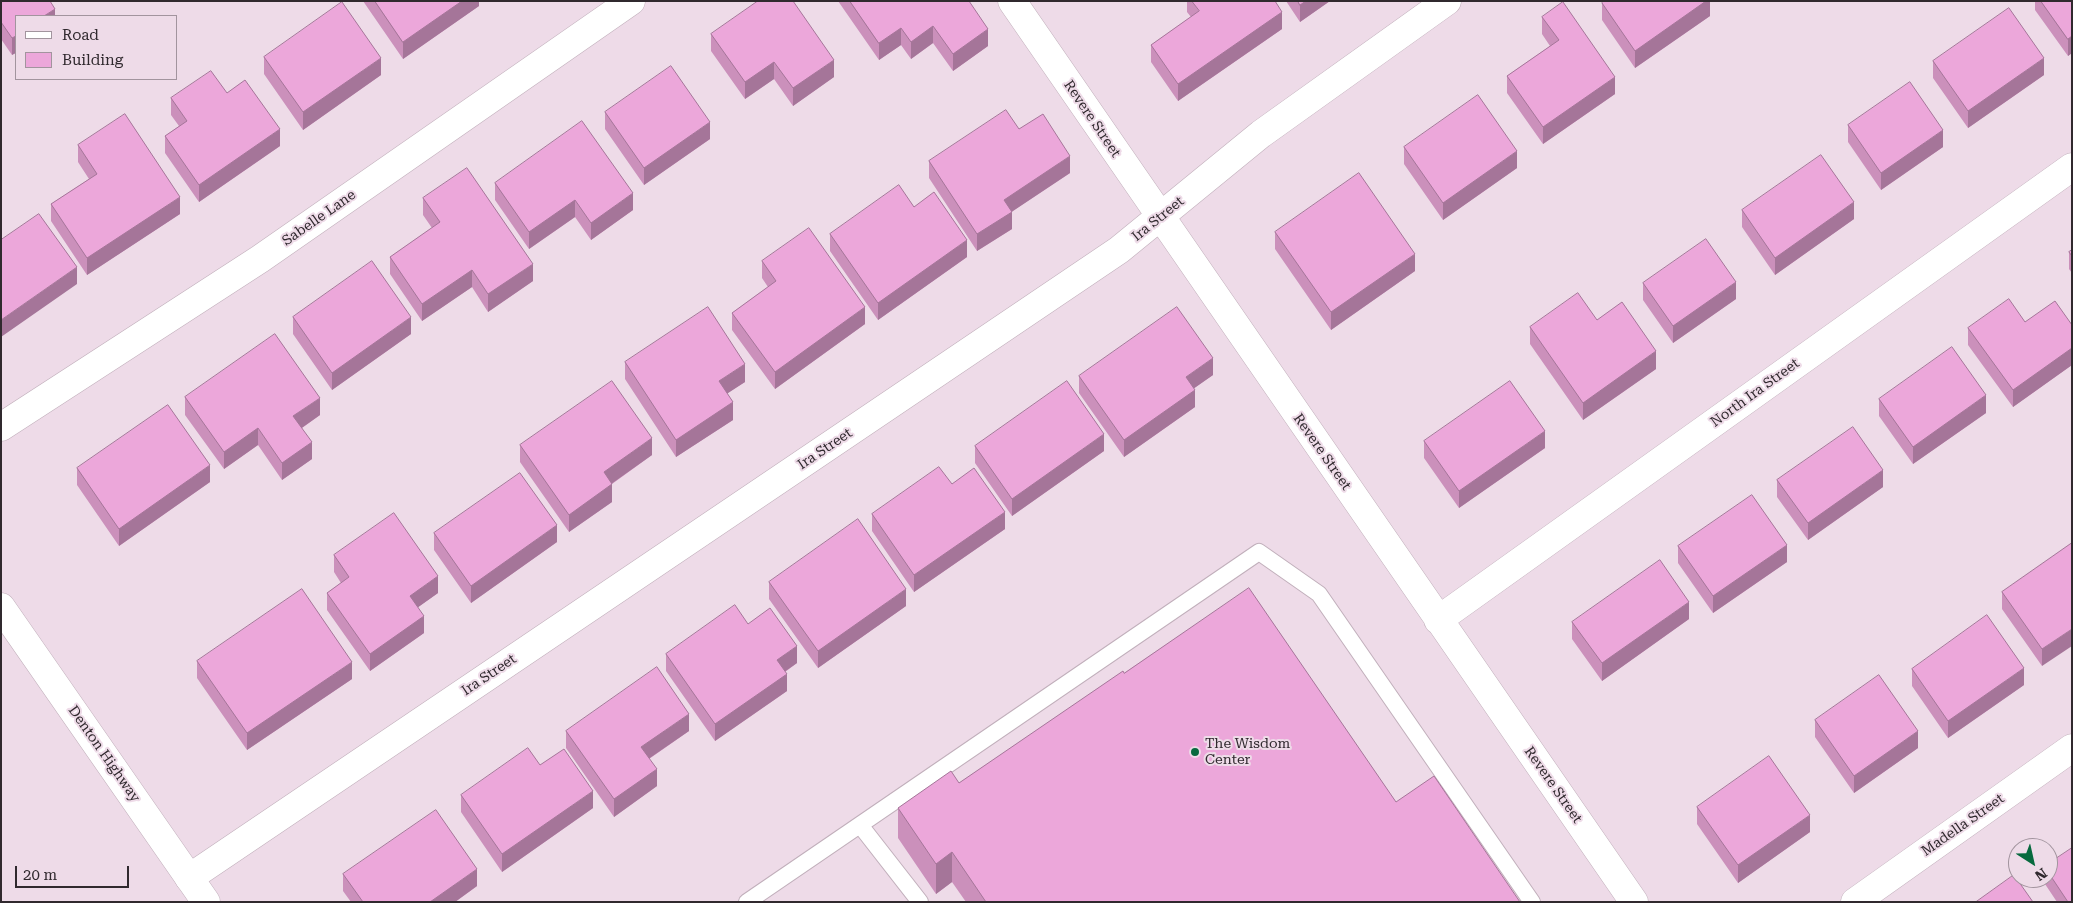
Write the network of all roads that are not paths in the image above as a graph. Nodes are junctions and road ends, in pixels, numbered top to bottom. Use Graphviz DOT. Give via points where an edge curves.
graph roads {
  1 [pos="632,1"];
  2 [pos="1012,1"];
  3 [pos="1447,1"];
  4 [pos="2072,167"];
  5 [pos="1160,217"];
  6 [pos="1,426"];
  7 [pos="1,607"];
  8 [pos="1438,620"];
  9 [pos="2072,748"];
  10 [pos="860,825"];
  11 [pos="189,878"];
  12 [pos="206,902"];
  13 [pos="748,902"];
  14 [pos="920,902"];
  15 [pos="1532,902"];
  16 [pos="1634,902"];
  17 [pos="1855,902"];
  1 -- 6 [label="street, Sabelle Lane" via="260,259"];
  2 -- 5 [label="street, Revere Street"];
  3 -- 5 [label="street, Ira Street" via="1261,134"];
  4 -- 8 [label="street, North Ira Street"];
  5 -- 8 [label="street, Revere Street"];
  5 -- 11 [label="street, Ira Street" via="1119,250"];
  7 -- 11 [label="street, Denton Highway"];
  8 -- 16 [label="street, Revere Street"];
  9 -- 17 [label="street, Madella Street"];
  10 -- 13 [label="lane"];
  10 -- 14 [label="lane"];
  10 -- 15 [label="lane" via="1259,552 1319,594"];
  11 -- 12 [label="street, Denton Highway"];
}
